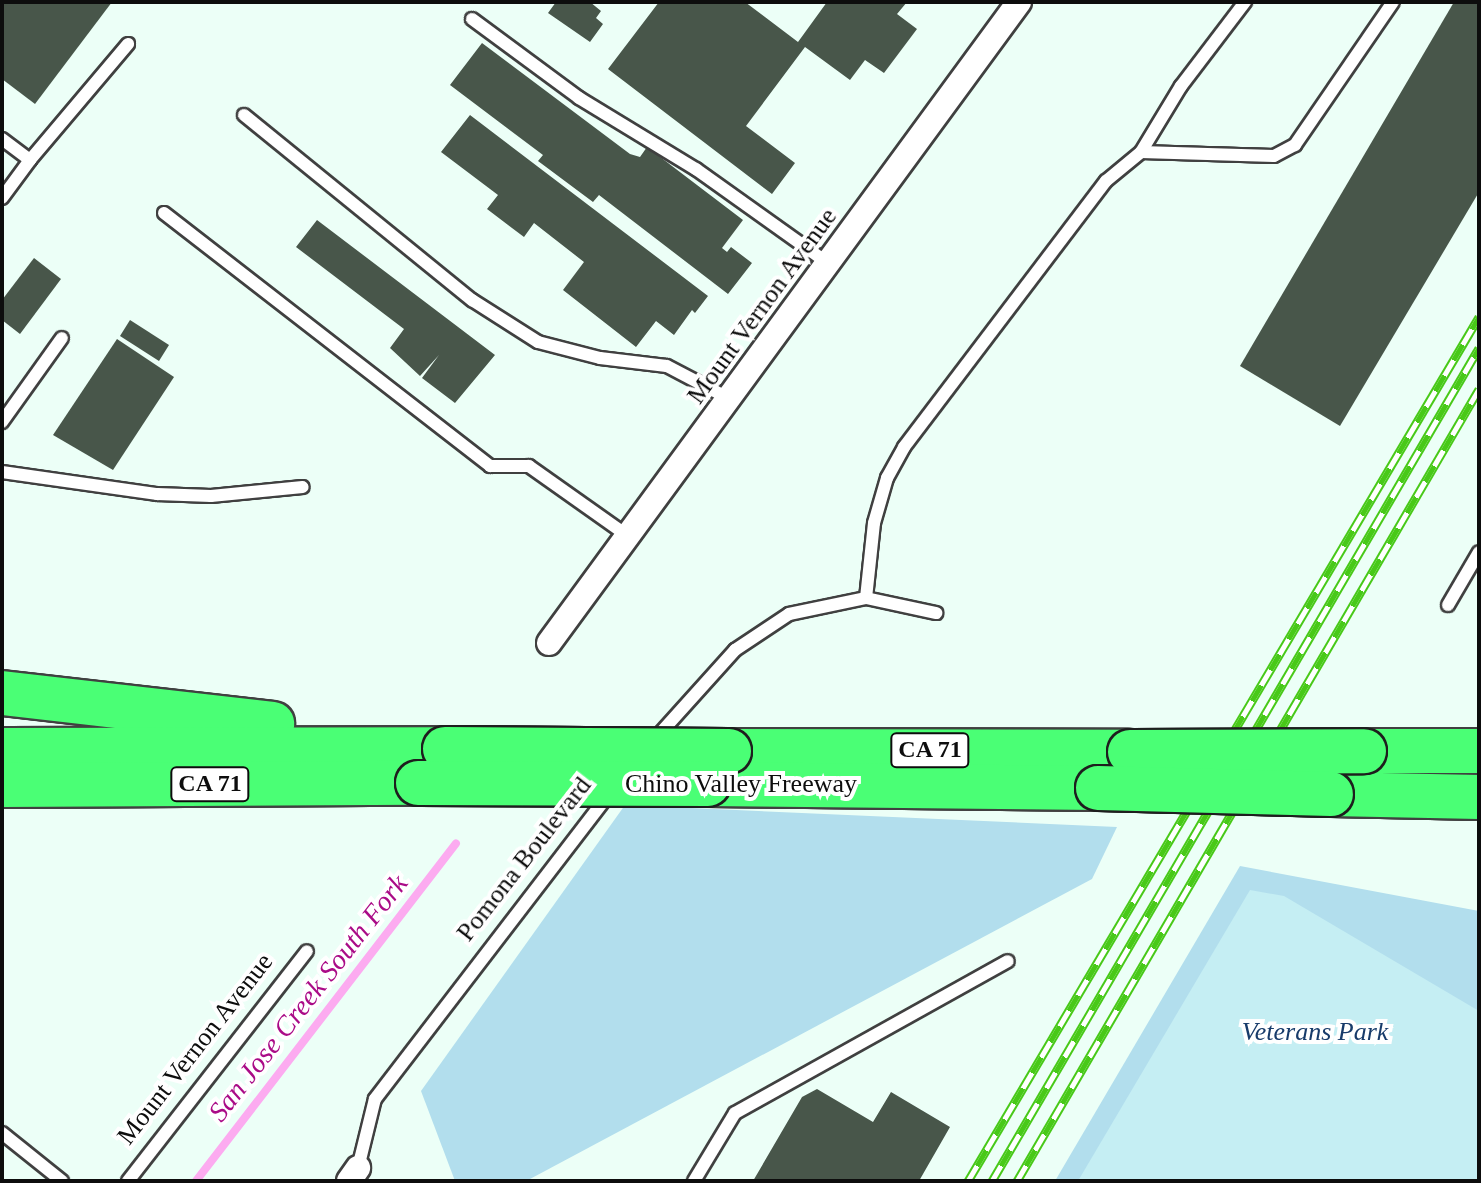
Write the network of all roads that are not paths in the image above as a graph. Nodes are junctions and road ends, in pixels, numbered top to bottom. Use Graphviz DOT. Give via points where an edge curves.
graph roads {
  1 [pos="1019,2"];
  2 [pos="1245,2"];
  3 [pos="1393,2"];
  4 [pos="472,19"];
  5 [pos="128,44"];
  6 [pos="244,115"];
  7 [pos="2,139"];
  8 [pos="1141,152"];
  9 [pos="30,160"];
  10 [pos="2,198"];
  11 [pos="164,213"];
  12 [pos="828,263"];
  13 [pos="62,338"];
  14 [pos="728,398"];
  15 [pos="2,422"];
  16 [pos="2,472"];
  17 [pos="303,487"];
  18 [pos="628,536"];
  19 [pos="1479,552"];
  20 [pos="866,598"];
  21 [pos="1448,605"];
  22 [pos="936,613"];
  23 [pos="549,643"];
  24 [pos="2,693"];
  25 [pos="2,750"];
  26 [pos="1479,751"];
  27 [pos="407,765"];
  28 [pos="719,767"];
  29 [pos="11,786"];
  30 [pos="1383,796"];
  31 [pos="1479,797"];
  32 [pos="1479,817"];
  33 [pos="307,951"];
  34 [pos="1008,961"];
  35 [pos="2,1133"];
  36 [pos="353,1174"];
  37 [pos="62,1181"];
  38 [pos="128,1181"];
  39 [pos="694,1181"];
  1 -- 12 [label="street, Mount Vernon Avenue"];
  2 -- 8 [label="lane" via="1181,86"];
  3 -- 8 [label="lane" via="1295,145 1274,156"];
  4 -- 12 [label="lane" via="579,98 696,169"];
  5 -- 9 [label="lane"];
  6 -- 14 [label="lane" via="472,300 538,342 600,358 667,366"];
  7 -- 9 [label="lane"];
  8 -- 20 [label="lane" via="1106,181 904,447 887,478 874,523"];
  9 -- 10 [label="lane"];
  11 -- 18 [label="lane" via="490,466 529,466"];
  12 -- 14 [label="street, Mount Vernon Avenue"];
  13 -- 15 [label="lane"];
  14 -- 18 [label="street, Mount Vernon Avenue"];
  16 -- 17 [label="lane" via="184,495"];
  18 -- 23 [label="street, Mount Vernon Avenue"];
  19 -- 21 [label="lane"];
  20 -- 22 [label="lane, Pomona Boulevard"];
  20 -- 36 [label="lane, Pomona Boulevard" via="789,614 764,626 709,674 585,822 375,1099"];
  24 -- 27 [label="highway" via="303,727"];
  25 -- 27 [label="highway, Chino Valley Freeway / CA 71"];
  26 -- 28 [label="highway, Chino Valley Freeway / CA 71, bridge" via="1130,752"];
  27 -- 28 [label="highway, Chino Valley Freeway / CA 71, bridge"];
  27 -- 28 [label="highway, Chino Valley Freeway / CA 71, bridge" via="445,749"];
  27 -- 29 [label="highway, Chino Valley Freeway / CA 71"];
  28 -- 30 [label="highway, Chino Valley Freeway / CA 71, bridge" via="1098,788"];
  30 -- 31 [label="highway, Chino Valley Freeway / CA 71"];
  30 -- 32 [label="highway"];
  33 -- 38 [label="lane, Mount Vernon Avenue"];
  34 -- 39 [label="lane" via="735,1113"];
  35 -- 37 [label="lane"];
}
